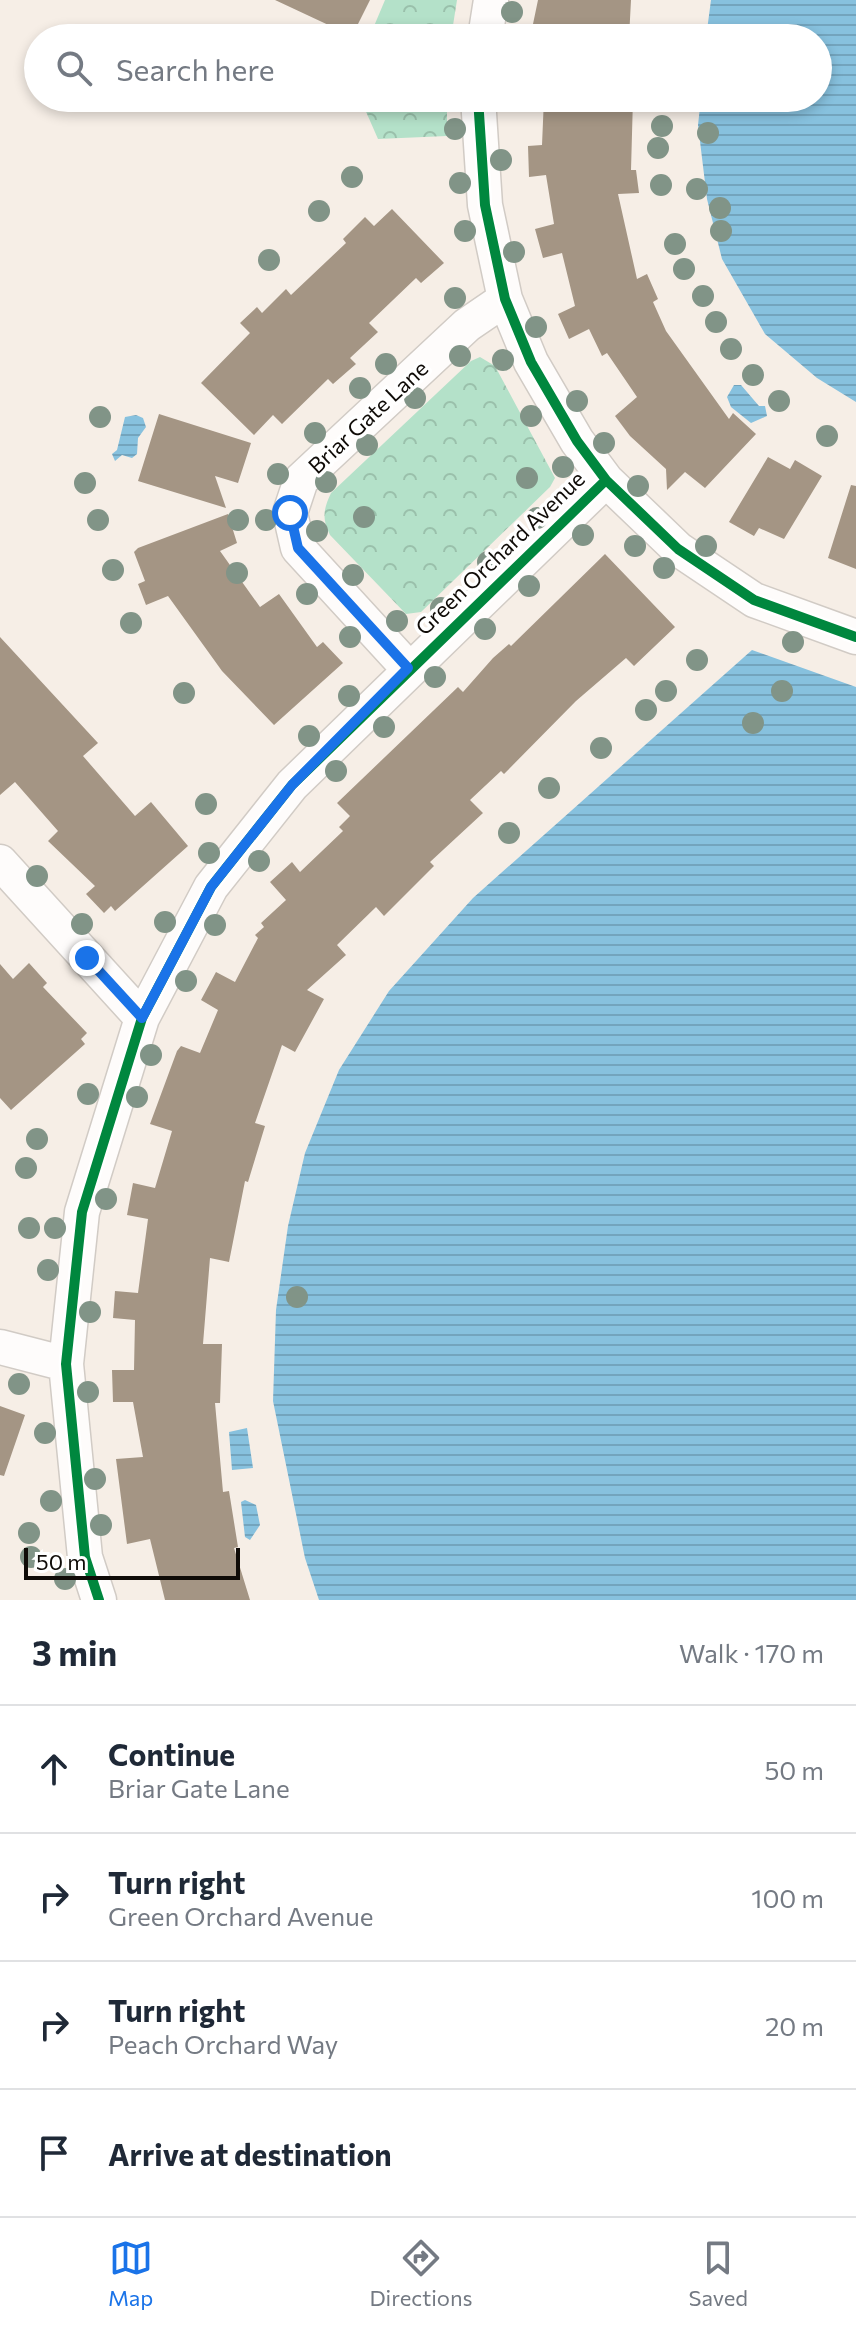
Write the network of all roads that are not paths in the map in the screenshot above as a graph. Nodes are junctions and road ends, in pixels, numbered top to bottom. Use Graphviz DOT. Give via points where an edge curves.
graph roads {
  1 [pos="491,0"];
  2 [pos="487,24"];
  3 [pos="479,112"];
  4 [pos="505,299"];
  5 [pos="606,480"];
  6 [pos="856,637"];
  7 [pos="408,668"];
  8 [pos="0,862"];
  9 [pos="142,1018"];
  10 [pos="0,1347"];
  11 [pos="66,1364"];
  12 [pos="99,1600"];
  1 -- 2 [label="street"];
  3 -- 4 [label="street" via="485,205"];
  4 -- 5 [label="street" via="531,362"];
  4 -- 7 [label="street, Briar Gate Lane" via="467,325 301,480 290,513 298,548"];
  5 -- 6 [label="street" via="678,549 754,600"];
  5 -- 7 [label="street, Green Orchard Avenue"];
  7 -- 9 [label="street, Green Orchard Avenue" via="292,785 211,887"];
  8 -- 9 [label="street"];
  9 -- 11 [label="street, Green Orchard Avenue" via="82,1212"];
  10 -- 11 [label="street"];
  11 -- 12 [label="street, Green Orchard Avenue" via="85,1557"];
}
